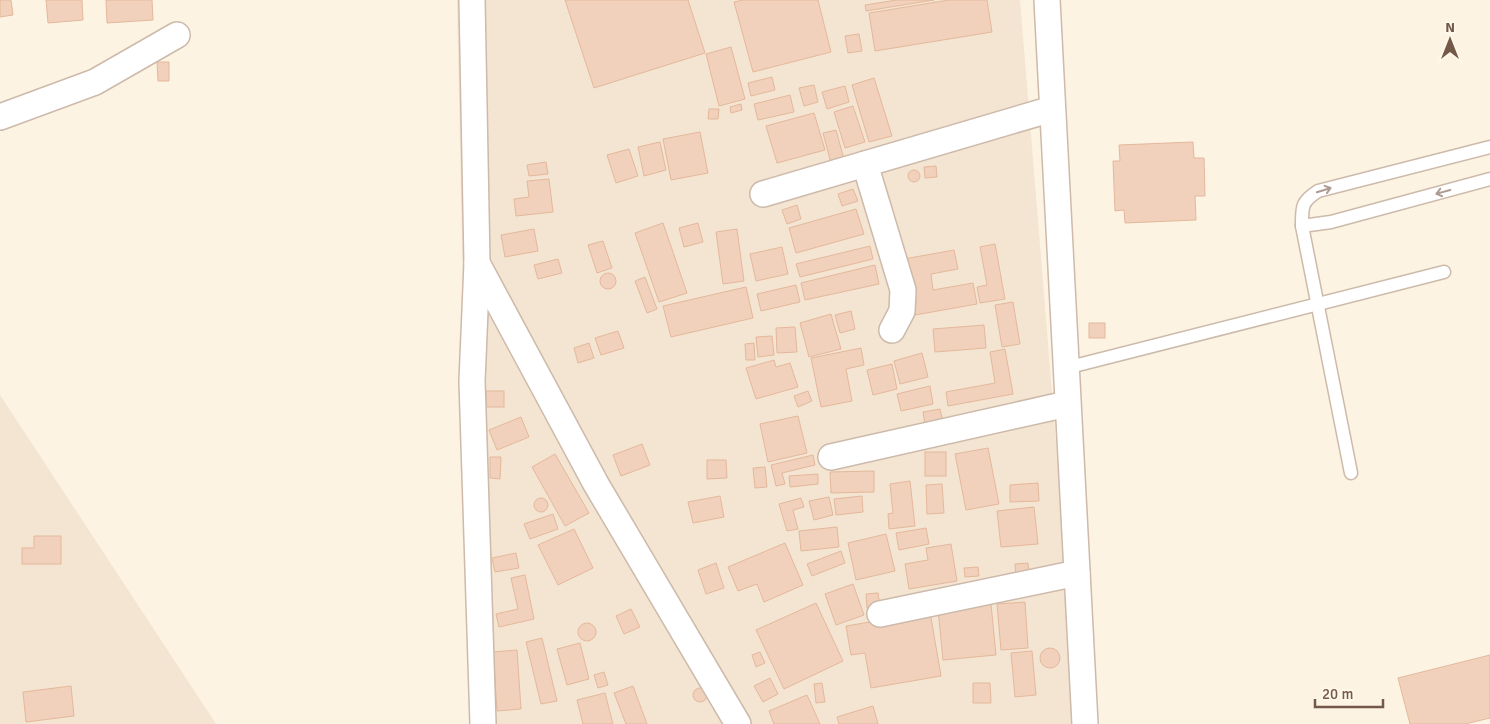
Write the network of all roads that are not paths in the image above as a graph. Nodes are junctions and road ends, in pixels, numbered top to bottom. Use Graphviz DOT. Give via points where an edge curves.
graph roads {
  1 [pos="472,0"];
  2 [pos="1047,0"];
  3 [pos="177,34"];
  4 [pos="1052,109"];
  5 [pos="0,117"];
  6 [pos="1490,147"];
  7 [pos="865,164"];
  8 [pos="1490,179"];
  9 [pos="762,194"];
  10 [pos="1302,226"];
  11 [pos="476,264"];
  12 [pos="1444,272"];
  13 [pos="1319,305"];
  14 [pos="892,330"];
  15 [pos="1066,368"];
  16 [pos="1067,404"];
  17 [pos="831,457"];
  18 [pos="1351,473"];
  19 [pos="1077,573"];
  20 [pos="880,614"];
  21 [pos="483,724"];
  22 [pos="738,724"];
  23 [pos="1085,724"];
  1 -- 11 [label="street"];
  2 -- 4 [label="street"];
  3 -- 5 [label="street" via="95,82"];
  4 -- 7 [label="street"];
  4 -- 15 [label="street"];
  10 -- 6 [label="lane, one-way" via="1302,208 1306,199 1318,191"];
  7 -- 9 [label="street"];
  7 -- 14 [label="street" via="903,290 902,311"];
  8 -- 10 [label="lane, one-way" via="1331,222"];
  10 -- 13 [label="lane"];
  11 -- 21 [label="street" via="472,380"];
  11 -- 22 [label="street" via="596,484"];
  12 -- 13 [label="lane"];
  13 -- 15 [label="lane"];
  13 -- 18 [label="lane"];
  15 -- 16 [label="street"];
  16 -- 17 [label="street"];
  16 -- 19 [label="street"];
  19 -- 20 [label="street"];
  19 -- 23 [label="street"];
}
